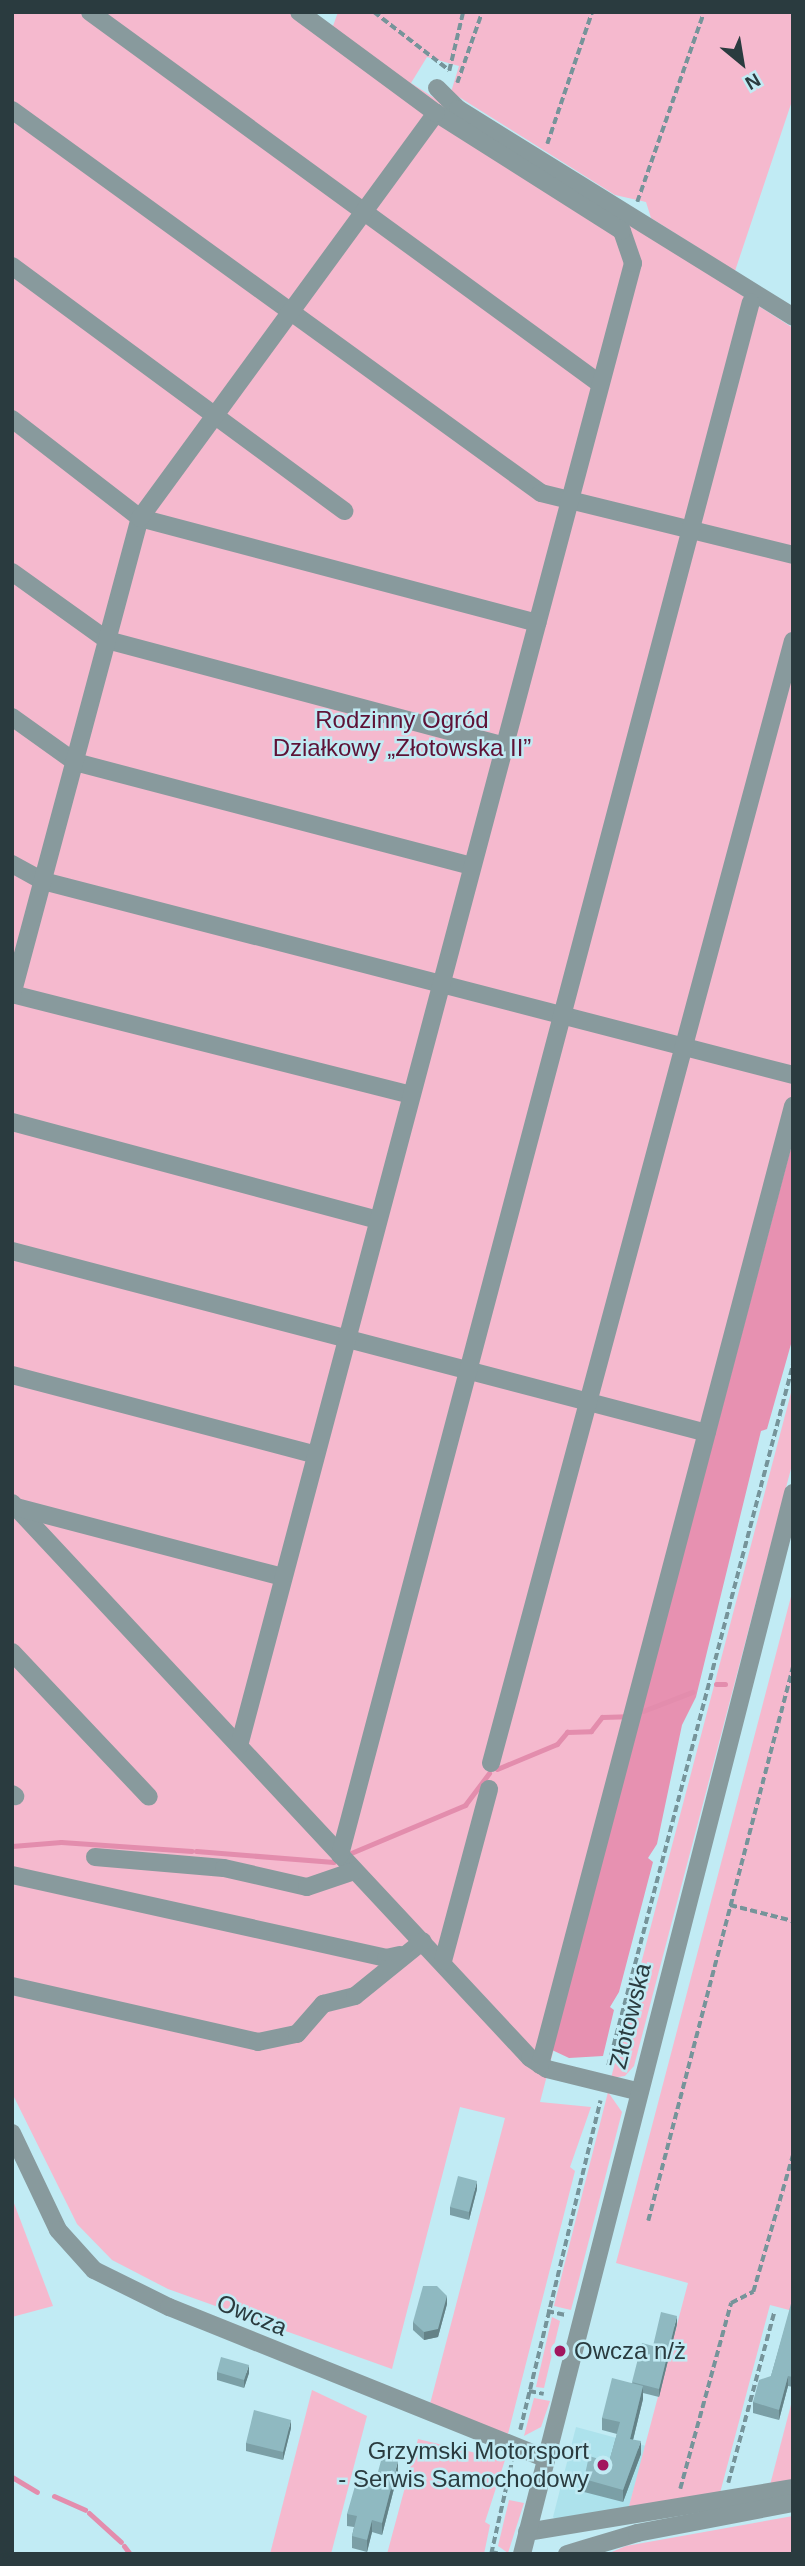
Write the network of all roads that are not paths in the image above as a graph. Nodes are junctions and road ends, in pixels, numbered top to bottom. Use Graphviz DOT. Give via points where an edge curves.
graph roads {
  1 [pos="90,12"];
  2 [pos="299,12"];
  3 [pos="442,98"];
  4 [pos="12,110"];
  5 [pos="362,211"];
  6 [pos="12,266"];
  7 [pos="751,302"];
  8 [pos="288,312"];
  9 [pos="793,317"];
  10 [pos="599,383"];
  11 [pos="213,413"];
  12 [pos="12,419"];
  13 [pos="570,498"];
  14 [pos="344,511"];
  15 [pos="140,519"];
  16 [pos="691,529"];
  17 [pos="793,555"];
  18 [pos="12,572"];
  19 [pos="537,623"];
  20 [pos="107,640"];
  21 [pos="793,641"];
  22 [pos="12,717"];
  23 [pos="504,746"];
  24 [pos="75,762"];
  25 [pos="12,863"];
  26 [pos="472,866"];
  27 [pos="43,881"];
  28 [pos="441,985"];
  29 [pos="12,994"];
  30 [pos="563,1016"];
  31 [pos="681,1047"];
  32 [pos="793,1074"];
  33 [pos="410,1096"];
  34 [pos="793,1107"];
  35 [pos="12,1122"];
  36 [pos="375,1219"];
  37 [pos="12,1251"];
  38 [pos="346,1339"];
  39 [pos="469,1370"];
  40 [pos="12,1375"];
  41 [pos="590,1401"];
  42 [pos="707,1433"];
  43 [pos="316,1455"];
  44 [pos="793,1493"];
  45 [pos="14,1505"];
  46 [pos="283,1577"];
  47 [pos="12,1652"];
  48 [pos="239,1746"];
  49 [pos="491,1763"];
  50 [pos="489,1790"];
  51 [pos="149,1797"];
  52 [pos="340,1855"];
  53 [pos="95,1857"];
  54 [pos="354,1871"];
  55 [pos="12,1874"];
  56 [pos="423,1941"];
  57 [pos="403,1955"];
  58 [pos="443,1961"];
  59 [pos="12,1986"];
  60 [pos="544,2067"];
  61 [pos="636,2091"];
  62 [pos="12,2133"];
  63 [pos="545,2458"];
  64 [pos="793,2488"];
  65 [pos="793,2503"];
  66 [pos="527,2532"];
  67 [pos="522,2554"];
  68 [pos="567,2554"];
  1 -- 5 [label="street"];
  2 -- 3 [label="street"];
  3 -- 5 [label="street"];
  3 -- 9 [label="street"];
  3 -- 10 [label="street" via="622,231 631,243 633,263"];
  4 -- 8 [label="street"];
  5 -- 8 [label="street"];
  5 -- 10 [label="street"];
  6 -- 11 [label="street"];
  7 -- 16 [label="street"];
  8 -- 11 [label="street"];
  8 -- 13 [label="street" via="541,493"];
  10 -- 13 [label="street"];
  11 -- 14 [label="street"];
  11 -- 15 [label="street"];
  12 -- 15 [label="street"];
  13 -- 16 [label="street"];
  13 -- 19 [label="street"];
  15 -- 19 [label="street"];
  15 -- 20 [label="street"];
  16 -- 17 [label="street"];
  16 -- 30 [label="street"];
  18 -- 20 [label="street"];
  19 -- 23 [label="street"];
  20 -- 23 [label="street"];
  20 -- 24 [label="street"];
  21 -- 31 [label="street"];
  22 -- 24 [label="street"];
  23 -- 26 [label="street"];
  24 -- 26 [label="street"];
  24 -- 27 [label="street"];
  25 -- 27 [label="street"];
  26 -- 28 [label="street"];
  27 -- 28 [label="street"];
  27 -- 29 [label="street"];
  28 -- 30 [label="street"];
  28 -- 33 [label="street"];
  29 -- 33 [label="street"];
  30 -- 31 [label="street"];
  30 -- 39 [label="street"];
  31 -- 32 [label="street"];
  31 -- 41 [label="street"];
  33 -- 36 [label="street"];
  34 -- 42 [label="street"];
  35 -- 36 [label="street"];
  36 -- 38 [label="street"];
  37 -- 38 [label="street"];
  38 -- 39 [label="street"];
  38 -- 43 [label="street"];
  39 -- 41 [label="street"];
  39 -- 52 [label="street"];
  40 -- 43 [label="street"];
  41 -- 42 [label="street"];
  41 -- 49 [label="street"];
  42 -- 60 [label="street"];
  43 -- 46 [label="street"];
  44 -- 61 [label="street, Złotowska"];
  45 -- 46 [label="street"];
  45 -- 48 [label="street"];
  46 -- 48 [label="street"];
  47 -- 51 [label="street"];
  48 -- 52 [label="street"];
  50 -- 58 [label="street"];
  52 -- 54 [label="street"];
  53 -- 54 [label="street" via="224,1868 307,1887"];
  54 -- 56 [label="street"];
  55 -- 57 [label="street" via="386,1958"];
  56 -- 57 [label="street"];
  56 -- 58 [label="street"];
  57 -- 59 [label="street" via="355,1996 323,2004 297,2034 258,2042"];
  58 -- 60 [label="street"];
  60 -- 61 [label="street"];
  61 -- 63 [label="street, Złotowska"];
  62 -- 63 [label="street, Owcza" via="58,2231 94,2270 169,2307"];
  63 -- 66 [label="street, Złotowska"];
  64 -- 66 [label="street"];
  65 -- 68 [label="street" via="637,2533"];
  66 -- 67 [label="street, Złotowska"];
}
